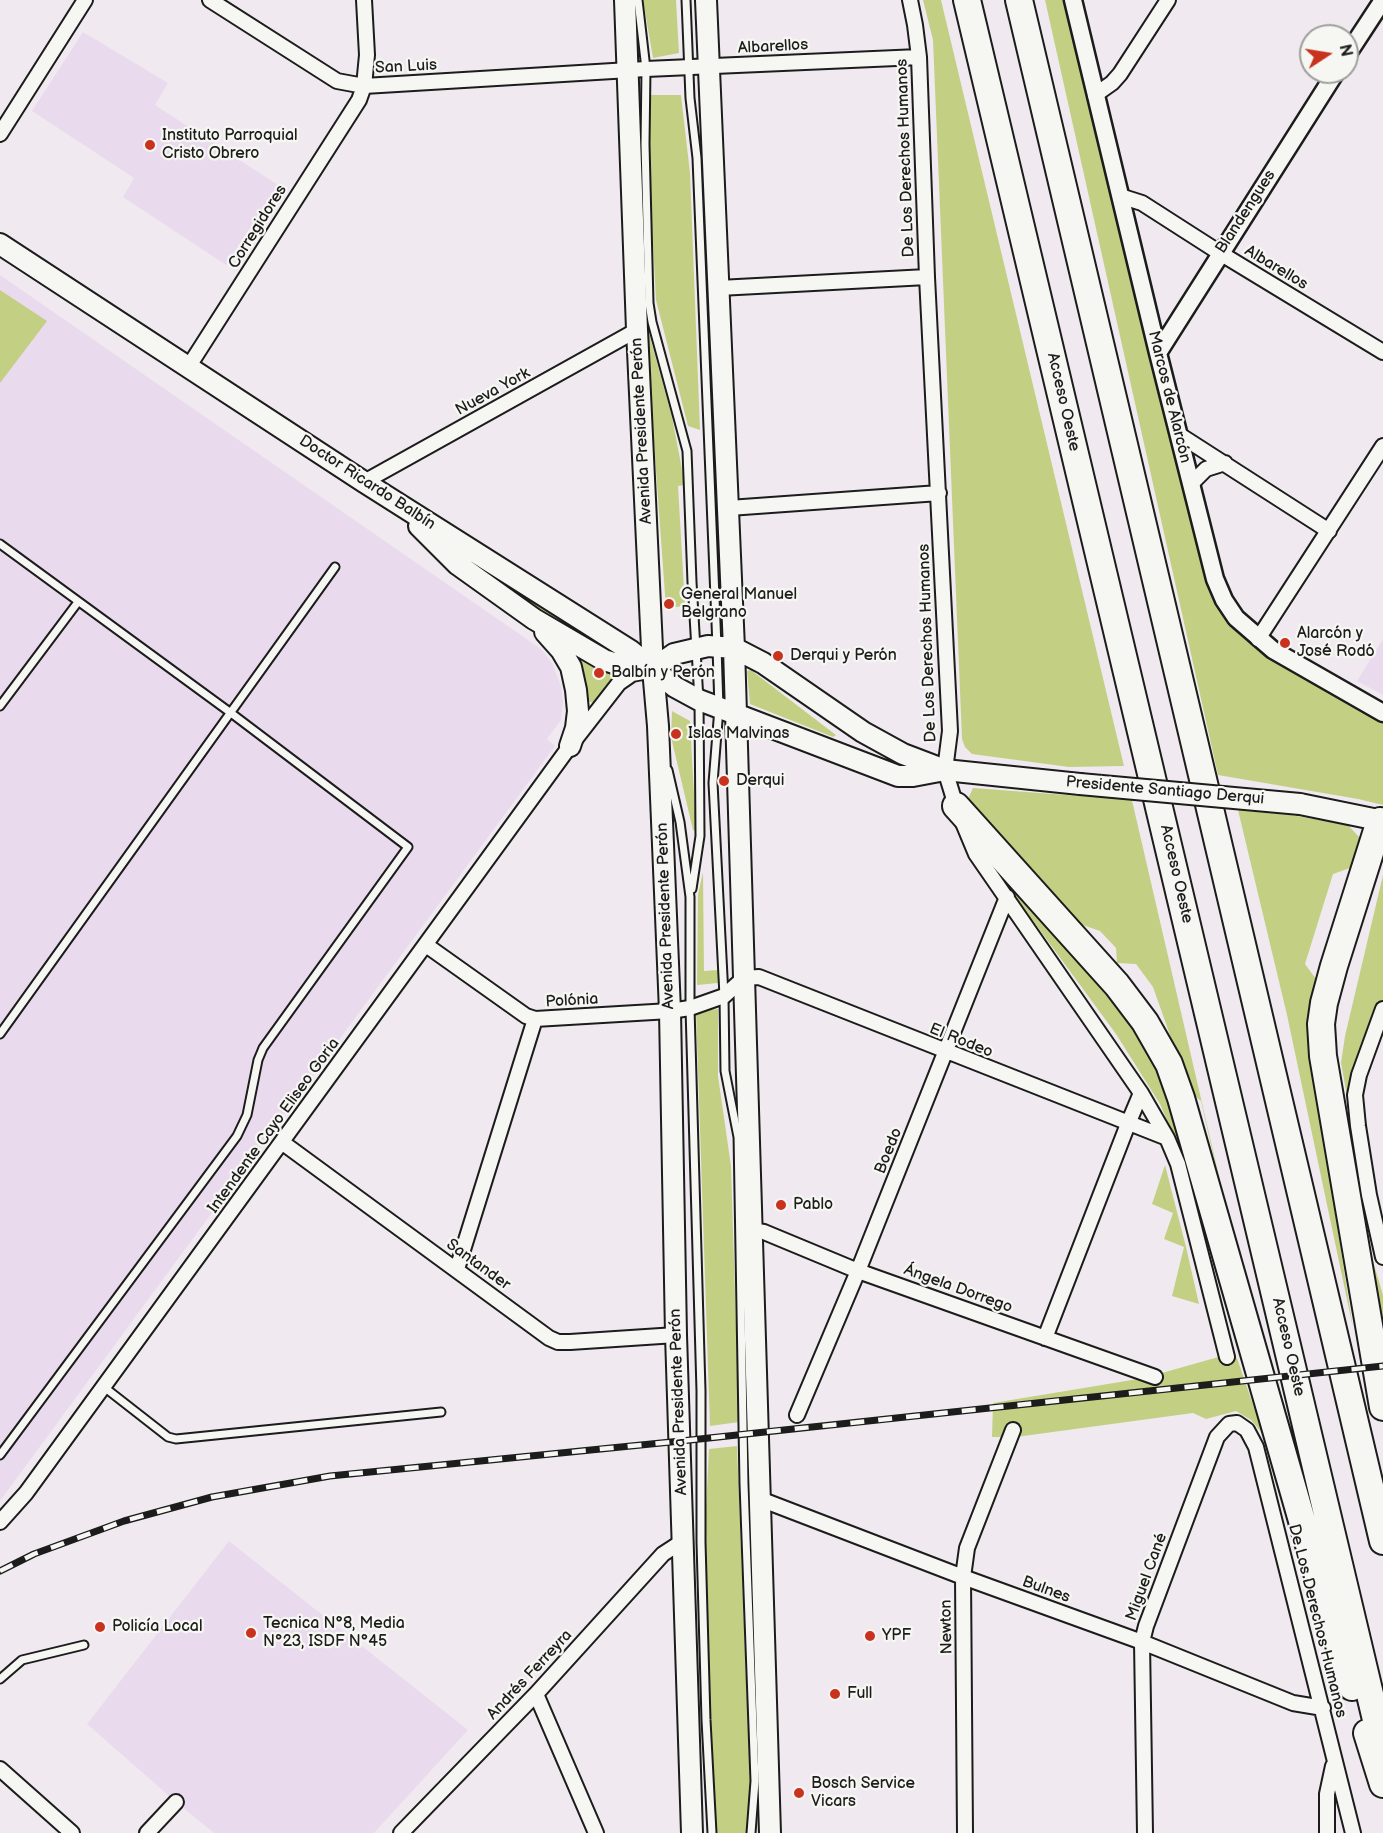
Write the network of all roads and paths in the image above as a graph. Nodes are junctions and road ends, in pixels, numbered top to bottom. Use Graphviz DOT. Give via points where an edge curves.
graph roads {
  1 [pos="85,0"];
  2 [pos="210,0"];
  3 [pos="364,0"];
  4 [pos="625,0"];
  5 [pos="638,0"];
  6 [pos="686,0"];
  7 [pos="706,0"];
  8 [pos="910,0"];
  9 [pos="967,0"];
  10 [pos="1019,0"];
  11 [pos="1073,0"];
  12 [pos="1168,0"];
  13 [pos="1383,0"];
  14 [pos="1359,37"];
  15 [pos="919,57"];
  16 [pos="709,67"];
  17 [pos="689,68"];
  18 [pos="636,70"];
  19 [pos="1328,84"];
  20 [pos="364,86"];
  21 [pos="1095,94"];
  22 [pos="0,134"];
  23 [pos="1120,196"];
  24 [pos="0,244"];
  25 [pos="1220,253"];
  26 [pos="927,277"];
  27 [pos="719,288"];
  28 [pos="638,330"];
  29 [pos="1383,352"];
  30 [pos="1158,353"];
  31 [pos="189,366"];
  32 [pos="1178,434"];
  33 [pos="1383,446"];
  34 [pos="1225,463"];
  35 [pos="364,482"];
  36 [pos="1191,484"];
  37 [pos="939,493"];
  38 [pos="394,501"];
  39 [pos="729,508"];
  40 [pos="1329,531"];
  41 [pos="0,544"];
  42 [pos="335,567"];
  43 [pos="78,602"];
  44 [pos="534,619"];
  45 [pos="1258,639"];
  46 [pos="697,648"];
  47 [pos="726,648"];
  48 [pos="653,669"];
  49 [pos="699,700"];
  50 [pos="0,706"];
  51 [pos="728,711"];
  52 [pos="231,713"];
  53 [pos="1383,713"];
  54 [pos="658,726"];
  55 [pos="570,746"];
  56 [pos="945,770"];
  57 [pos="956,806"];
  58 [pos="1382,821"];
  59 [pos="690,897"];
  60 [pos="1007,897"];
  61 [pos="426,945"];
  62 [pos="744,978"];
  63 [pos="724,996"];
  64 [pos="690,1008"];
  65 [pos="1383,1009"];
  66 [pos="670,1011"];
  67 [pos="535,1019"];
  68 [pos="0,1034"];
  69 [pos="946,1053"];
  70 [pos="739,1080"];
  71 [pos="739,1092"];
  72 [pos="1142,1093"];
  73 [pos="1128,1124"];
  74 [pos="738,1137"];
  75 [pos="1167,1138"];
  76 [pos="283,1143"];
  77 [pos="1379,1226"];
  78 [pos="750,1230"];
  79 [pos="1383,1257"];
  80 [pos="457,1269"];
  81 [pos="858,1271"];
  82 [pos="676,1335"];
  83 [pos="1045,1338"];
  84 [pos="1227,1358"];
  85 [pos="1155,1377"];
  86 [pos="104,1387"];
  87 [pos="1383,1407"];
  88 [pos="441,1412"];
  89 [pos="797,1415"];
  90 [pos="1237,1423"];
  91 [pos="1014,1430"];
  92 [pos="0,1455"];
  93 [pos="760,1499"];
  94 [pos="0,1522"];
  95 [pos="682,1541"];
  96 [pos="1383,1541"];
  97 [pos="963,1577"];
  98 [pos="1142,1642"];
  99 [pos="84,1645"];
  100 [pos="0,1679"];
  101 [pos="536,1694"];
  102 [pos="1323,1708"];
  103 [pos="1383,1749"];
  104 [pos="1334,1764"];
  105 [pos="0,1769"];
  106 [pos="1383,1784"];
  107 [pos="176,1802"];
  108 [pos="72,1833"];
  109 [pos="147,1833"];
  110 [pos="401,1833"];
  111 [pos="596,1833"];
  112 [pos="692,1833"];
  113 [pos="712,1833"];
  114 [pos="751,1833"];
  115 [pos="770,1833"];
  116 [pos="965,1833"];
  117 [pos="1145,1833"];
  118 [pos="1327,1833"];
  119 [pos="1353,1833"];
  1 -- 22 [label="street"];
  2 -- 20 [label="street, San Luis" via="337,81"];
  3 -- 20 [label="street, Corregidores"];
  4 -- 18 [label="main road, Avenida Presidente Perón"];
  5 -- 18 [label="lane"];
  6 -- 17 [label="lane"];
  7 -- 16 [label="main road"];
  8 -- 15 [label="street, De Los Derechos Humanos"];
  9 -- 103 [label="highway, Acceso Oeste"];
  10 -- 96 [label="highway"];
  11 -- 21 [label="street, Marcos de Alarcón"];
  12 -- 21 [label="street" via="1120,74"];
  13 -- 14 [label="street"];
  15 -- 16 [label="street, Albarellos"];
  15 -- 26 [label="street, De Los Derechos Humanos"];
  16 -- 17 [label="street, Albarellos"];
  16 -- 27 [label="main road"];
  17 -- 18 [label="street, Albarellos"];
  17 -- 47 [label="lane"];
  18 -- 20 [label="street, San Luis"];
  18 -- 28 [label="main road, Avenida Presidente Perón"];
  18 -- 46 [label="lane" via="645,144 649,303 687,450"];
  19 -- 25 [label="street, Blandengues"];
  20 -- 31 [label="street, Corregidores"];
  21 -- 23 [label="street, Marcos de Alarcón"];
  23 -- 25 [label="street, Albarellos" via="1142,203"];
  23 -- 30 [label="street, Marcos de Alarcón"];
  24 -- 31 [label="main road, Doctor Ricardo Balbín"];
  25 -- 29 [label="street, Albarellos"];
  25 -- 30 [label="street, Blandengues"];
  26 -- 27 [label="street"];
  26 -- 37 [label="street, De Los Derechos Humanos"];
  27 -- 39 [label="main road"];
  28 -- 35 [label="street, Nueva York"];
  28 -- 48 [label="main road, Avenida Presidente Perón"];
  30 -- 32 [label="street, Marcos de Alarcón"];
  31 -- 35 [label="main road, Doctor Ricardo Balbín"];
  32 -- 34 [label="street"];
  32 -- 36 [label="street, Marcos de Alarcón"];
  33 -- 40 [label="street"];
  34 -- 36 [label="street" via="1206,469"];
  34 -- 40 [label="street"];
  35 -- 38 [label="main road, Doctor Ricardo Balbín"];
  36 -- 45 [label="street, Marcos de Alarcón" via="1224,600"];
  37 -- 39 [label="street"];
  37 -- 56 [label="street, De Los Derechos Humanos" via="950,731"];
  38 -- 44 [label="main road" via="457,564"];
  38 -- 48 [label="main road, Doctor Ricardo Balbín" via="631,651"];
  39 -- 47 [label="main road"];
  40 -- 45 [label="street"];
  41 -- 43 [label="lane"];
  42 -- 52 [label="lane"];
  43 -- 50 [label="lane"];
  43 -- 52 [label="lane"];
  44 -- 48 [label="main road" via="604,660"];
  44 -- 55 [label="main road" via="571,668 578,711"];
  45 -- 53 [label="street, Marcos de Alarcón"];
  46 -- 47 [label="main road"];
  46 -- 48 [label="main road" via="674,654"];
  46 -- 49 [label="lane"];
  47 -- 51 [label="main road"];
  47 -- 56 [label="main road, Presidente Santiago Derqui" via="764,663 885,745"];
  48 -- 49 [label="main road, Doctor Ricardo Balbín"];
  48 -- 54 [label="main road, Avenida Presidente Perón"];
  48 -- 55 [label="street, Intendente Cayo Eliseo Goria" via="632,674 619,683"];
  49 -- 51 [label="main road, Doctor Ricardo Balbín"];
  49 -- 59 [label="lane" via="700,836"];
  51 -- 56 [label="main road, Presidente Santiago Derqui" via="898,776"];
  51 -- 62 [label="main road"];
  51 -- 63 [label="lane" via="713,783"];
  52 -- 68 [label="lane"];
  52 -- 92 [label="lane" via="408,847 263,1048 247,1114 237,1136"];
  54 -- 59 [label="lane" via="680,822"];
  54 -- 66 [label="main road, Avenida Presidente Perón"];
  55 -- 61 [label="street, Intendente Cayo Eliseo Goria"];
  56 -- 57 [label="street, De Los Derechos Humanos"];
  56 -- 58 [label="main road, Presidente Santiago Derqui, bridge" via="1300,804"];
  57 -- 60 [label="street, De Los Derechos Humanos" via="976,854"];
  57 -- 106 [label="highway" via="1117,986 1145,1022 1169,1064 1315,1566"];
  58 -- 87 [label="highway" via="1326,994 1321,1033"];
  59 -- 64 [label="lane"];
  60 -- 69 [label="street, Boedo"];
  60 -- 72 [label="street, De Los Derechos Humanos"];
  61 -- 67 [label="street, Polónia"];
  61 -- 76 [label="street, Intendente Cayo Eliseo Goria"];
  62 -- 63 [label="street"];
  62 -- 69 [label="street, El Rodeo" via="759,977"];
  62 -- 70 [label="lane"];
  62 -- 78 [label="main road"];
  63 -- 64 [label="street, Polónia"];
  63 -- 74 [label="lane" via="725,1071"];
  64 -- 66 [label="street, Polónia"];
  64 -- 113 [label="lane" via="701,1391 702,1589"];
  65 -- 77 [label="street" via="1359,1075 1356,1095 1358,1126"];
  66 -- 67 [label="street, Polónia"];
  66 -- 82 [label="main road, Avenida Presidente Perón"];
  67 -- 80 [label="street"];
  69 -- 73 [label="street, El Rodeo"];
  69 -- 81 [label="street, Boedo"];
  71 -- 74 [label="lane"];
  72 -- 73 [label="street"];
  72 -- 75 [label="street, De Los Derechos Humanos"];
  73 -- 75 [label="street, El Rodeo"];
  73 -- 83 [label="street"];
  74 -- 114 [label="lane" via="743,1474 755,1781"];
  75 -- 84 [label="street, De Los Derechos Humanos" via="1184,1185"];
  76 -- 80 [label="street, Santander"];
  76 -- 86 [label="street, Intendente Cayo Eliseo Goria"];
  77 -- 79 [label="street"];
  78 -- 81 [label="street, Ángela Dorrego" via="764,1232"];
  78 -- 93 [label="main road"];
  80 -- 82 [label="street, Santander" via="558,1342"];
  81 -- 83 [label="street, Ángela Dorrego"];
  81 -- 89 [label="street, Boedo"];
  82 -- 95 [label="main road, Avenida Presidente Perón"];
  83 -- 85 [label="street, Ángela Dorrego"];
  86 -- 88 [label="lane" via="168,1437 176,1439"];
  86 -- 94 [label="street, Intendente Cayo Eliseo Goria"];
  90 -- 98 [label="street, Miguel Cané" via="1229,1424 1217,1437"];
  90 -- 102 [label="street, De Los Derechos Humanos" via="1252,1437 1256,1447"];
  91 -- 97 [label="street, Newton" via="967,1548"];
  93 -- 97 [label="street, Bulnes"];
  93 -- 115 [label="main road"];
  95 -- 101 [label="street, Andrés Ferreyra" via="663,1554"];
  95 -- 112 [label="main road, Avenida Presidente Perón"];
  97 -- 98 [label="street, Bulnes"];
  97 -- 116 [label="street, Newton"];
  98 -- 102 [label="street, Bulnes" via="1293,1703"];
  98 -- 117 [label="street, Miguel Cané"];
  99 -- 100 [label="lane" via="22,1660"];
  101 -- 110 [label="street, Andrés Ferreyra"];
  101 -- 111 [label="street"];
  102 -- 104 [label="street, De Los Derechos Humanos"];
  104 -- 118 [label="street" via="1327,1794"];
  104 -- 119 [label="street, De Los Derechos Humanos"];
  105 -- 108 [label="street"];
  107 -- 109 [label="street"];
}
